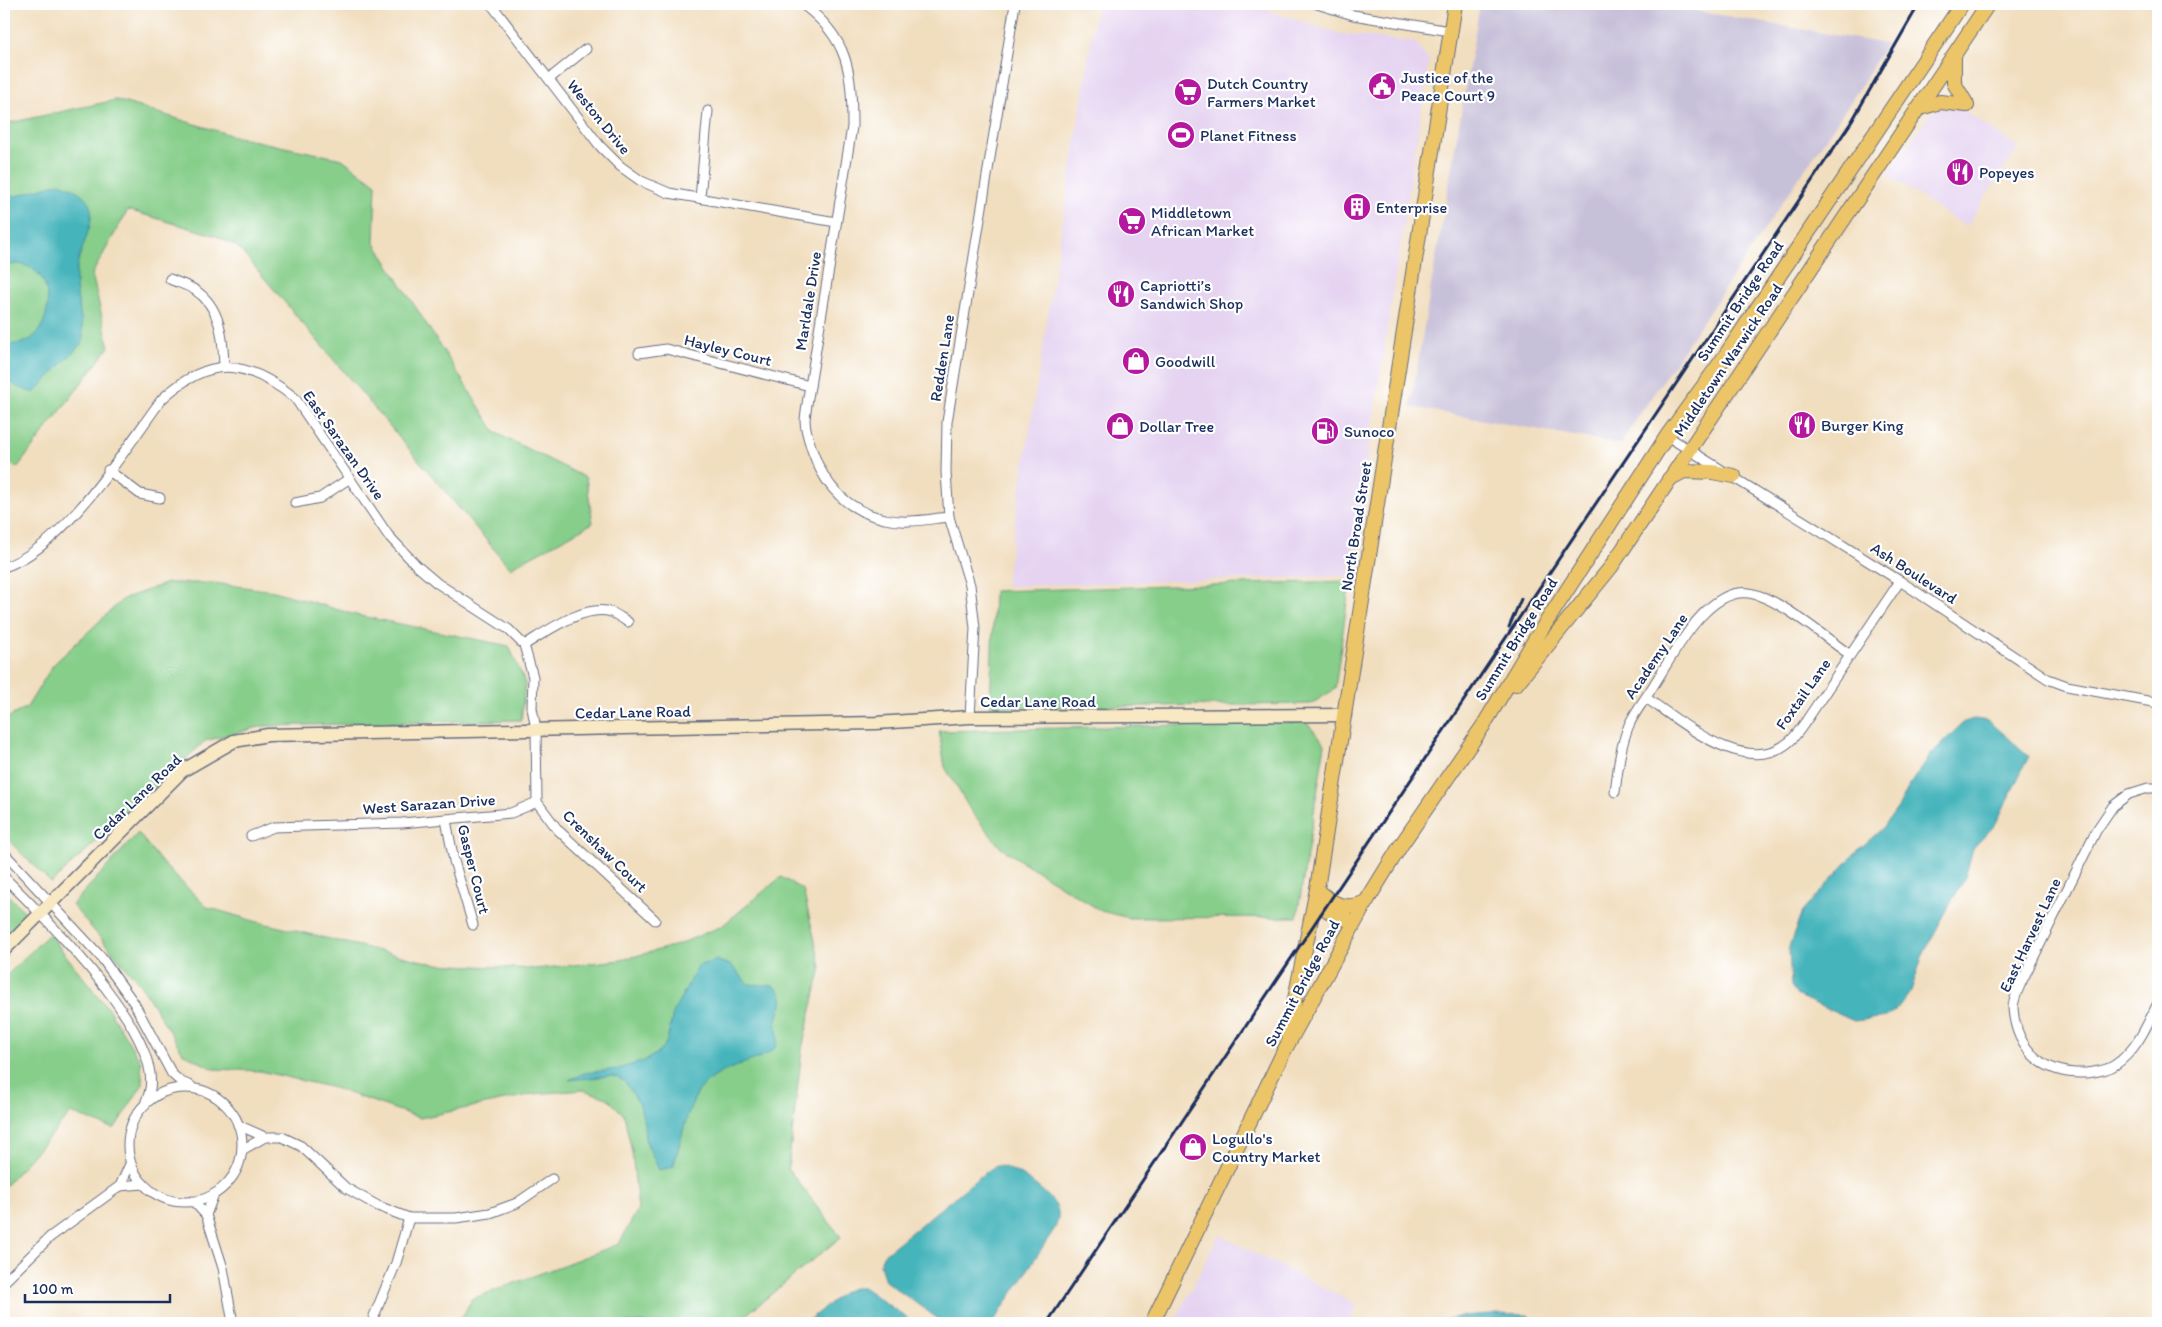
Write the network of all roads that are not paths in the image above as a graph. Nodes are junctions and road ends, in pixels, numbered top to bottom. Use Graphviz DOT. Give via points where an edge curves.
graph roads {
  1 [pos="491,4"];
  2 [pos="802,4"];
  3 [pos="1015,4"];
  4 [pos="1317,4"];
  5 [pos="1455,4"];
  6 [pos="1962,4"];
  7 [pos="1988,4"];
  8 [pos="1450,31"];
  9 [pos="586,49"];
  10 [pos="1954,55"];
  11 [pos="549,79"];
  12 [pos="1917,109"];
  13 [pos="708,111"];
  14 [pos="700,198"];
  15 [pos="836,222"];
  16 [pos="170,279"];
  17 [pos="639,353"];
  18 [pos="224,366"];
  19 [pos="810,386"];
  20 [pos="1667,436"];
  21 [pos="1689,448"];
  22 [pos="108,470"];
  23 [pos="1734,476"];
  24 [pos="350,478"];
  25 [pos="1668,479"];
  26 [pos="160,498"];
  27 [pos="294,503"];
  28 [pos="949,517"];
  29 [pos="4,568"];
  30 [pos="1900,581"];
  31 [pos="628,622"];
  32 [pos="524,645"];
  33 [pos="1849,654"];
  34 [pos="1646,698"];
  35 [pos="2158,703"];
  36 [pos="1345,715"];
  37 [pos="970,717"];
  38 [pos="1482,726"];
  39 [pos="536,729"];
  40 [pos="2158,788"];
  41 [pos="1615,792"];
  42 [pos="537,802"];
  43 [pos="446,820"];
  44 [pos="251,836"];
  45 [pos="4,853"];
  46 [pos="4,877"];
  47 [pos="1316,895"];
  48 [pos="1366,902"];
  49 [pos="53,903"];
  50 [pos="41,914"];
  51 [pos="655,920"];
  52 [pos="1354,922"];
  53 [pos="473,925"];
  54 [pos="4,950"];
  55 [pos="2158,1002"];
  56 [pos="1284,1051"];
  57 [pos="196,1089"];
  58 [pos="145,1103"];
  59 [pos="238,1125"];
  60 [pos="264,1137"];
  61 [pos="242,1150"];
  62 [pos="130,1164"];
  63 [pos="552,1179"];
  64 [pos="144,1184"];
  65 [pos="120,1186"];
  66 [pos="214,1194"];
  67 [pos="193,1201"];
  68 [pos="206,1215"];
  69 [pos="409,1218"];
  70 [pos="4,1282"];
  71 [pos="374,1316"];
  72 [pos="233,1323"];
  73 [pos="1152,1323"];
  1 -- 11 [label="street, Weston Drive"];
  2 -- 15 [label="street, Marldale Drive" via="822,18 839,40 852,93 852,127"];
  3 -- 28 [label="street, Redden Lane" via="947,422"];
  4 -- 8 [label="street" via="1353,15"];
  5 -- 8 [label="main road, North Broad Street"];
  6 -- 20 [label="main road, Summit Bridge Road" via="1721,362"];
  7 -- 10 [label="main road, Middletown Warwick Road"];
  8 -- 36 [label="main road, North Broad Street"];
  9 -- 11 [label="street"];
  10 -- 12 [label="main road, Middletown Warwick Road"];
  10 -- 12 [label="main road" via="1954,83 1967,104 1940,102"];
  11 -- 14 [label="street, Weston Drive" via="600,146 620,166 641,181 669,193"];
  12 -- 21 [label="main road, Middletown Warwick Road"];
  13 -- 14 [label="street"];
  14 -- 15 [label="street, Weston Drive"];
  15 -- 19 [label="street, Marldale Drive"];
  16 -- 18 [label="street" via="196,290 218,318 224,340"];
  17 -- 19 [label="street, Hayley Court" via="666,349"];
  18 -- 22 [label="street" via="193,375 166,394"];
  18 -- 24 [label="street, East Sarazan Drive" via="258,375 295,398"];
  19 -- 28 [label="street, Marldale Drive" via="805,421 809,442 818,468 833,491 858,510 885,520"];
  20 -- 21 [label="street, Ash Boulevard"];
  20 -- 38 [label="main road, Summit Bridge Road"];
  21 -- 23 [label="street, Ash Boulevard"];
  21 -- 25 [label="main road, Middletown Warwick Road"];
  22 -- 26 [label="street" via="140,494"];
  22 -- 29 [label="street" via="55,534 31,554"];
  23 -- 25 [label="main road" via="1684,471"];
  23 -- 30 [label="street, Ash Boulevard"];
  24 -- 27 [label="street" via="320,498"];
  24 -- 32 [label="street, East Sarazan Drive" via="388,535 417,566 437,583 508,629"];
  25 -- 38 [label="main road, Middletown Warwick Road" via="1611,567"];
  28 -- 37 [label="street, Redden Lane" via="970,585 975,628"];
  30 -- 33 [label="street, Foxtail Lane"];
  30 -- 35 [label="street, Ash Boulevard" via="2048,679 2066,686"];
  31 -- 32 [label="street" via="610,612 590,612 567,619"];
  32 -- 39 [label="street" via="533,678 532,708"];
  33 -- 34 [label="street, Foxtail Lane" via="1790,742 1761,754 1729,750"];
  33 -- 34 [label="street, Academy Lane" via="1775,602 1750,593 1733,593 1714,604 1693,624"];
  34 -- 41 [label="street, Academy Lane" via="1629,723 1620,750"];
  36 -- 37 [label="street, Cedar Lane Road"];
  36 -- 47 [label="main road, North Broad Street"];
  37 -- 39 [label="street, Cedar Lane Road" via="876,723"];
  38 -- 48 [label="main road, Summit Bridge Road"];
  39 -- 42 [label="street"];
  39 -- 49 [label="street, Cedar Lane Road" via="268,735 234,741 182,772"];
  40 -- 55 [label="street, East Harvest Lane" via="2129,794 2113,806 2096,831 2021,983 2013,1006 2018,1032 2028,1051 2047,1067 2069,1074 2092,1073 2114,1066 2131,1051"];
  42 -- 43 [label="street, West Sarazan Drive" via="511,813"];
  42 -- 51 [label="street, Crenshaw Court" via="558,830"];
  43 -- 44 [label="street, West Sarazan Drive" via="274,826"];
  43 -- 53 [label="street, Gasper Court"];
  45 -- 49 [label="street"];
  46 -- 50 [label="street"];
  47 -- 48 [label="main road" via="1341,907 1354,907"];
  47 -- 52 [label="main road" via="1334,915"];
  47 -- 56 [label="main road, North Broad Street"];
  48 -- 52 [label="main road, Summit Bridge Road"];
  49 -- 50 [label="street, Cedar Lane Road"];
  49 -- 57 [label="street" via="117,978 172,1074"];
  50 -- 54 [label="street, Cedar Lane Road"];
  50 -- 58 [label="street" via="91,967 142,1047 152,1081 151,1093"];
  52 -- 56 [label="main road, Summit Bridge Road"];
  56 -- 73 [label="main road, Summit Bridge Road"];
  57 -- 58 [label="street" via="168,1090"];
  57 -- 59 [label="street" via="224,1103"];
  58 -- 62 [label="street" via="135,1116 128,1135"];
  59 -- 60 [label="street"];
  59 -- 61 [label="street"];
  60 -- 61 [label="street"];
  60 -- 69 [label="street" via="282,1137 301,1146 346,1188"];
  61 -- 66 [label="street" via="233,1176"];
  62 -- 64 [label="street"];
  62 -- 65 [label="street"];
  63 -- 69 [label="street" via="517,1203 490,1213 456,1218"];
  64 -- 65 [label="street"];
  64 -- 67 [label="street" via="167,1199"];
  65 -- 70 [label="street" via="50,1237"];
  66 -- 67 [label="street"];
  66 -- 68 [label="street"];
  67 -- 68 [label="street"];
  68 -- 72 [label="street" via="223,1268"];
  69 -- 71 [label="street" via="396,1262"];
}
